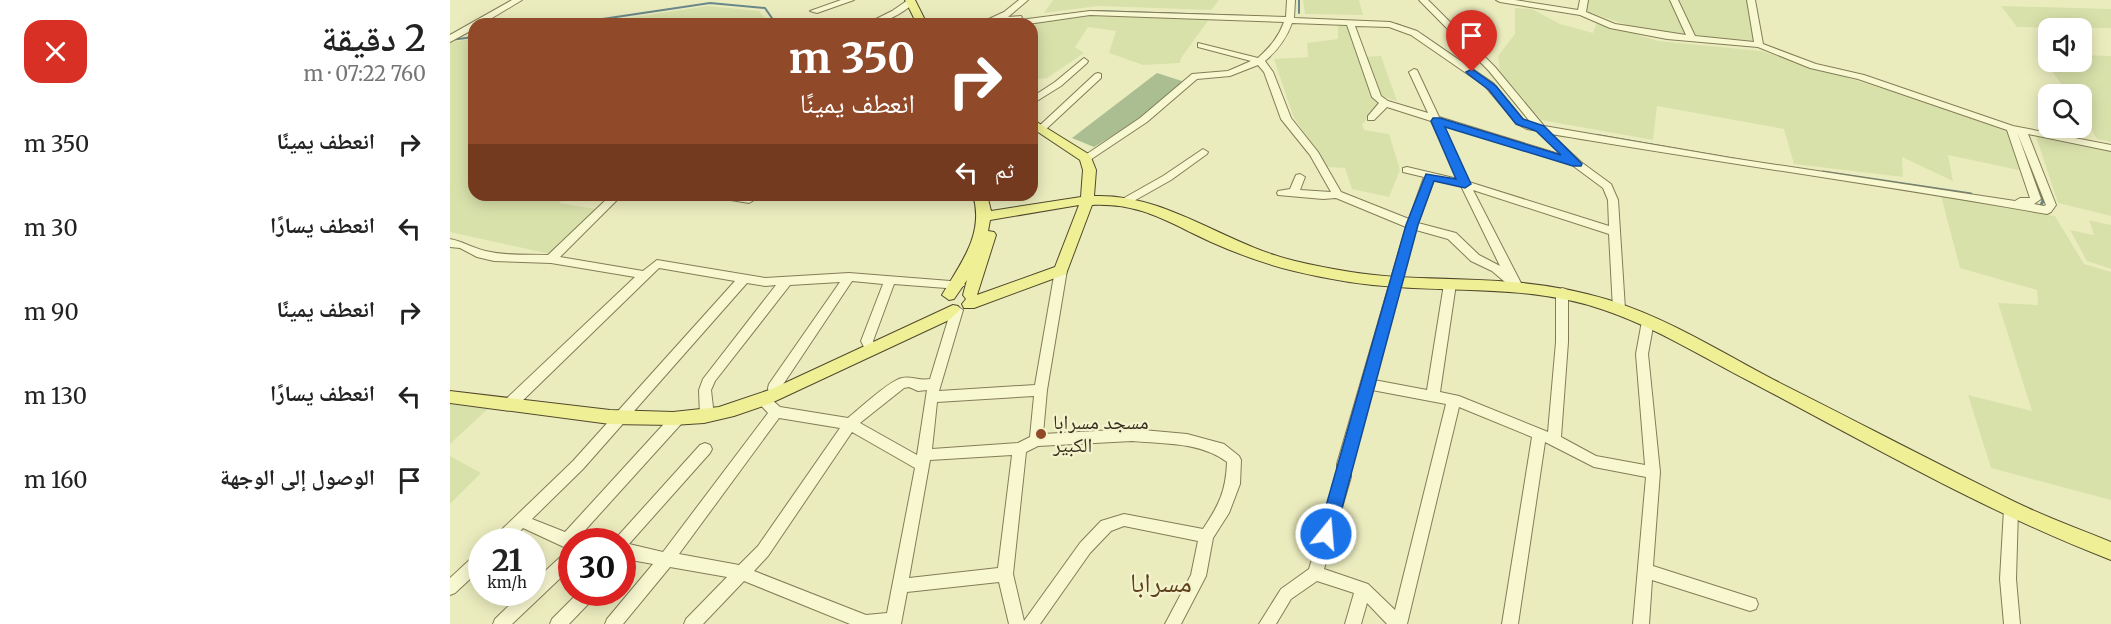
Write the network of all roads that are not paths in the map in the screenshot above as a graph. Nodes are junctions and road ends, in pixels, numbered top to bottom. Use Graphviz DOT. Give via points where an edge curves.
graph roads {
  1 [pos="518,0"];
  2 [pos="850,0"];
  3 [pos="1024,0"];
  4 [pos="1291,0"];
  5 [pos="1423,0"];
  6 [pos="1500,0"];
  7 [pos="1584,0"];
  8 [pos="1674,0"];
  9 [pos="1751,0"];
  10 [pos="910,1"];
  11 [pos="814,11"];
  12 [pos="1582,13"];
  13 [pos="487,18"];
  14 [pos="884,18"];
  15 [pos="919,18"];
  16 [pos="998,18"];
  17 [pos="1017,18"];
  18 [pos="1288,18"];
  19 [pos="1038,20"];
  20 [pos="1350,22"];
  21 [pos="468,29"];
  22 [pos="1692,38"];
  23 [pos="450,39"];
  24 [pos="1201,45"];
  25 [pos="1759,45"];
  26 [pos="1084,61"];
  27 [pos="1260,61"];
  28 [pos="1414,72"];
  29 [pos="1098,76"];
  30 [pos="1038,97"];
  31 [pos="1385,104"];
  32 [pos="1371,118"];
  33 [pos="1436,121"];
  34 [pos="1038,124"];
  35 [pos="1537,125"];
  36 [pos="1038,127"];
  37 [pos="2011,128"];
  38 [pos="2022,131"];
  39 [pos="2111,148"];
  40 [pos="1203,152"];
  41 [pos="1086,158"];
  42 [pos="1577,164"];
  43 [pos="1779,166"];
  44 [pos="1407,170"];
  45 [pos="1430,176"];
  46 [pos="1300,177"];
  47 [pos="1465,184"];
  48 [pos="1294,191"];
  49 [pos="1282,193"];
  50 [pos="1337,194"];
  51 [pos="1086,200"];
  52 [pos="1128,200"];
  53 [pos="611,201"];
  54 [pos="983,201"];
  55 [pos="990,201"];
  56 [pos="989,216"];
  57 [pos="1412,225"];
  58 [pos="1615,232"];
  59 [pos="450,243"];
  60 [pos="551,259"];
  61 [pos="1061,270"];
  62 [pos="645,275"];
  63 [pos="849,277"];
  64 [pos="745,278"];
  65 [pos="786,280"];
  66 [pos="890,280"];
  67 [pos="1396,282"];
  68 [pos="1450,284"];
  69 [pos="1516,285"];
  70 [pos="1562,292"];
  71 [pos="959,300"];
  72 [pos="1619,309"];
  73 [pos="1648,321"];
  74 [pos="871,350"];
  75 [pos="1720,356"];
  76 [pos="1368,384"];
  77 [pos="933,390"];
  78 [pos="1041,390"];
  79 [pos="1433,396"];
  80 [pos="450,397"];
  81 [pos="768,397"];
  82 [pos="1454,400"];
  83 [pos="511,403"];
  84 [pos="776,412"];
  85 [pos="707,416"];
  86 [pos="621,418"];
  87 [pos="677,419"];
  88 [pos="850,424"];
  89 [pos="1539,434"];
  90 [pos="1036,440"];
  91 [pos="1554,440"];
  92 [pos="705,448"];
  93 [pos="1020,449"];
  94 [pos="923,460"];
  95 [pos="1653,472"];
  96 [pos="2011,508"];
  97 [pos="521,520"];
  98 [pos="513,528"];
  99 [pos="585,528"];
  100 [pos="1206,536"];
  101 [pos="636,537"];
  102 [pos="558,540"];
  103 [pos="2111,542"];
  104 [pos="2111,551"];
  105 [pos="636,553"];
  106 [pos="558,560"];
  107 [pos="666,560"];
  108 [pos="468,571"];
  109 [pos="1645,571"];
  110 [pos="740,572"];
  111 [pos="1315,573"];
  112 [pos="1005,574"];
  113 [pos="900,586"];
  114 [pos="450,588"];
  115 [pos="1364,589"];
  116 [pos="1750,604"];
  117 [pos="576,606"];
  118 [pos="893,622"];
  119 [pos="501,624"];
  120 [pos="558,624"];
  121 [pos="613,624"];
  122 [pos="692,624"];
  123 [pos="1017,624"];
  124 [pos="1030,624"];
  125 [pos="1173,624"];
  126 [pos="1267,624"];
  127 [pos="1353,624"];
  128 [pos="1398,624"];
  129 [pos="1509,624"];
  130 [pos="1641,624"];
  131 [pos="2012,624"];
  1 -- 13 [label="street"];
  2 -- 11 [label="street"];
  3 -- 16 [label="street"];
  4 -- 18 [label="street"];
  5 -- 35 [label="street" via="1492,69"];
  6 -- 12 [label="street"];
  7 -- 12 [label="street"];
  8 -- 22 [label="street"];
  9 -- 25 [label="street"];
  10 -- 14 [label="street"];
  10 -- 15 [label="main road"];
  12 -- 22 [label="street" via="1613,26"];
  17 -- 18 [label="street" via="1093,9"];
  18 -- 19 [label="street" via="1090,13"];
  18 -- 20 [label="street"];
  18 -- 27 [label="street" via="1283,37"];
  18 -- 35 [label="street" via="1378,19 1418,29 1496,81 1526,119"];
  20 -- 31 [label="street" via="1377,98"];
  20 -- 35 [label="street" via="1381,24 1414,33 1488,84 1520,122"];
  21 -- 23 [label="street"];
  22 -- 25 [label="street"];
  24 -- 27 [label="street"];
  25 -- 37 [label="street" via="1813,66 1861,77"];
  26 -- 30 [label="street"];
  27 -- 41 [label="street" via="1223,76 1195,76 1128,133"];
  27 -- 50 [label="street" via="1287,119 1314,154"];
  28 -- 33 [label="street"];
  29 -- 34 [label="street"];
  31 -- 32 [label="street"];
  31 -- 33 [label="street"];
  33 -- 42 [label="street"];
  33 -- 47 [label="street"];
  35 -- 42 [label="street"];
  35 -- 43 [label="street"];
  36 -- 41 [label="main road"];
  37 -- 38 [label="street"];
  37 -- 43 [label="street" via="2035,201 1933,184"];
  38 -- 39 [label="street"];
  38 -- 43 [label="street" via="2051,205 2047,210"];
  40 -- 52 [label="street" via="1187,166"];
  41 -- 51 [label="main road"];
  42 -- 58 [label="street" via="1607,186 1613,200"];
  44 -- 45 [label="street"];
  45 -- 47 [label="street"];
  45 -- 57 [label="street"];
  46 -- 48 [label="street"];
  47 -- 58 [label="street"];
  47 -- 69 [label="street"];
  48 -- 49 [label="street"];
  48 -- 50 [label="street" via="1328,197"];
  50 -- 57 [label="street"];
  51 -- 52 [label="main road"];
  51 -- 56 [label="main road"];
  51 -- 61 [label="main road"];
  52 -- 67 [label="main road" via="1248,253 1313,269"];
  53 -- 60 [label="street"];
  54 -- 56 [label="main road"];
  55 -- 56 [label="main road"];
  56 -- 71 [label="main road" via="965,273"];
  57 -- 67 [label="street"];
  57 -- 69 [label="street" via="1452,236 1475,258 1496,268"];
  58 -- 72 [label="street"];
  59 -- 60 [label="street" via="494,257"];
  60 -- 62 [label="street"];
  61 -- 71 [label="main road"];
  61 -- 78 [label="street"];
  62 -- 64 [label="street" via="657,264"];
  62 -- 83 [label="street"];
  63 -- 65 [label="street"];
  63 -- 66 [label="street"];
  63 -- 81 [label="street"];
  64 -- 65 [label="street" via="765,282"];
  64 -- 86 [label="street"];
  65 -- 85 [label="street" via="709,379 705,390"];
  66 -- 71 [label="street"];
  66 -- 74 [label="street" via="867,341"];
  67 -- 68 [label="main road"];
  67 -- 76 [label="street"];
  68 -- 69 [label="main road"];
  68 -- 79 [label="street"];
  69 -- 70 [label="main road"];
  70 -- 72 [label="main road"];
  70 -- 91 [label="street"];
  71 -- 74 [label="main road" via="944,316"];
  71 -- 77 [label="street"];
  72 -- 73 [label="main road"];
  73 -- 75 [label="main road"];
  73 -- 95 [label="street" via="1642,354"];
  74 -- 81 [label="main road"];
  75 -- 96 [label="main road"];
  75 -- 103 [label="main road" via="1745,364 2066,525"];
  76 -- 79 [label="street"];
  76 -- 111 [label="street"];
  77 -- 78 [label="street"];
  77 -- 88 [label="street" via="901,383"];
  77 -- 94 [label="street"];
  78 -- 90 [label="street"];
  79 -- 82 [label="street"];
  80 -- 83 [label="main road"];
  81 -- 84 [label="street"];
  81 -- 85 [label="main road"];
  82 -- 89 [label="street"];
  82 -- 128 [label="street"];
  83 -- 86 [label="main road"];
  84 -- 88 [label="street"];
  84 -- 107 [label="street"];
  85 -- 87 [label="main road"];
  86 -- 87 [label="main road"];
  86 -- 97 [label="street"];
  87 -- 99 [label="street"];
  88 -- 94 [label="street"];
  88 -- 110 [label="street" via="763,551"];
  89 -- 91 [label="street"];
  89 -- 129 [label="street"];
  90 -- 93 [label="street"];
  90 -- 100 [label="street" via="1132,435 1187,440 1219,448 1234,460 1233,484 1224,509"];
  91 -- 95 [label="street" via="1594,461"];
  92 -- 101 [label="street"];
  93 -- 94 [label="street"];
  93 -- 112 [label="street"];
  94 -- 113 [label="street"];
  95 -- 109 [label="street"];
  96 -- 104 [label="main road"];
  96 -- 131 [label="street" via="2008,579"];
  97 -- 98 [label="street"];
  97 -- 102 [label="street"];
  100 -- 124 [label="street" via="1124,520 1106,526 1085,548"];
  100 -- 125 [label="street" via="1198,576"];
  105 -- 107 [label="street"];
  106 -- 119 [label="street"];
  107 -- 110 [label="street"];
  107 -- 121 [label="street"];
  108 -- 114 [label="street"];
  109 -- 116 [label="street"];
  109 -- 130 [label="street"];
  110 -- 118 [label="street" via="866,623"];
  110 -- 122 [label="street"];
  111 -- 115 [label="street"];
  111 -- 126 [label="street" via="1286,594"];
  112 -- 113 [label="street"];
  112 -- 123 [label="street"];
  113 -- 118 [label="street"];
  115 -- 127 [label="street"];
  115 -- 128 [label="street"];
  117 -- 120 [label="street"];
}
